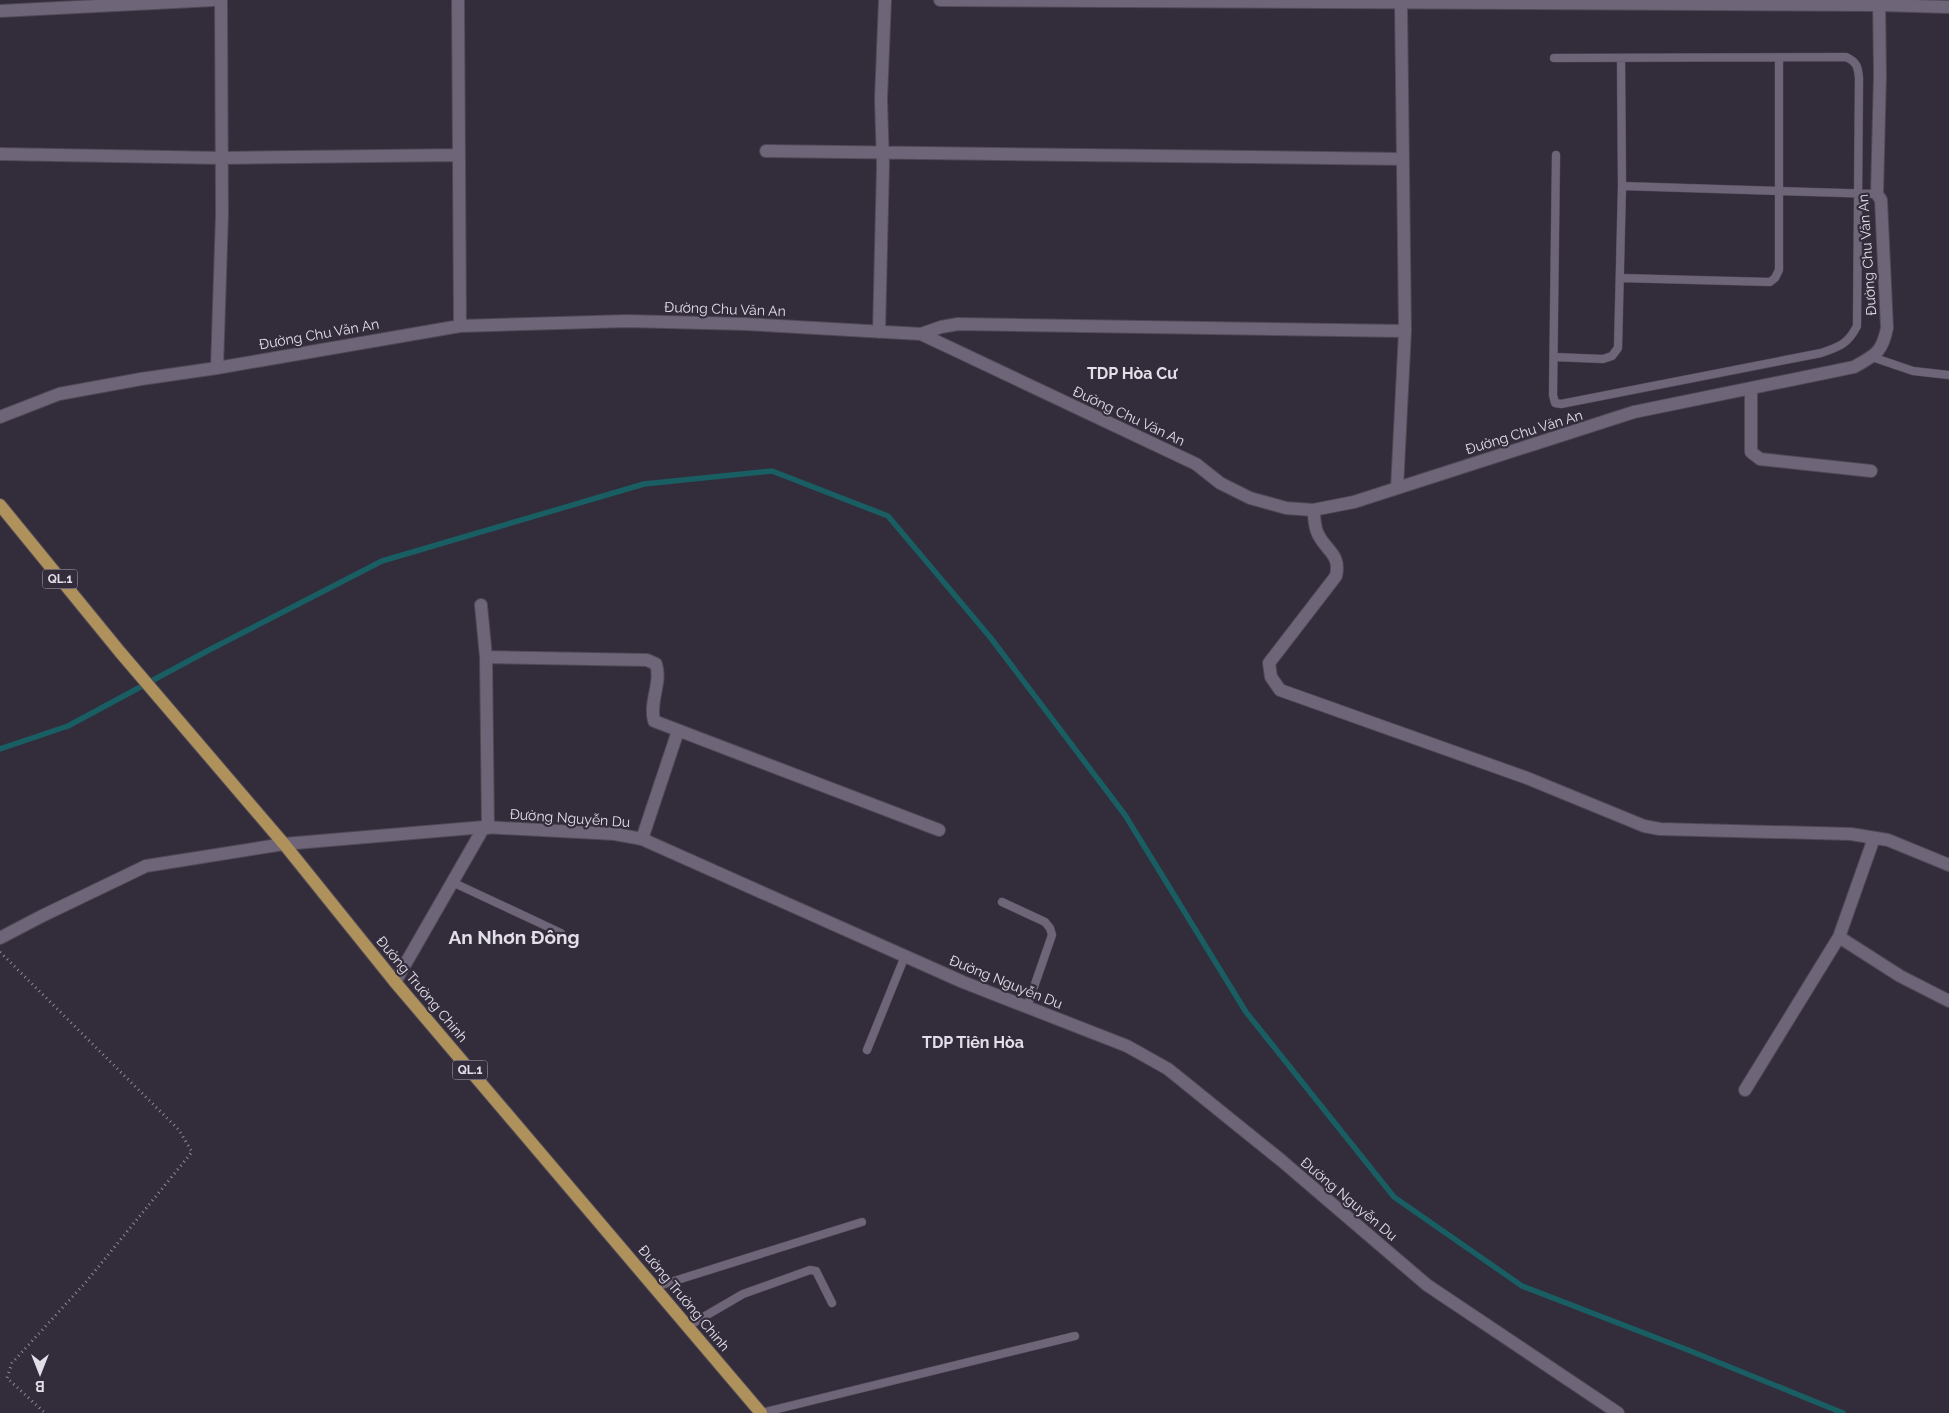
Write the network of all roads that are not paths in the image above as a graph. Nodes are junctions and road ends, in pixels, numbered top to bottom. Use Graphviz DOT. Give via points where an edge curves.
graph roads {
  1 [pos="214,0"];
  2 [pos="221,0"];
  3 [pos="458,0"];
  4 [pos="885,0"];
  5 [pos="940,0"];
  6 [pos="1030,0"];
  7 [pos="1882,2"];
  8 [pos="1401,3"];
  9 [pos="1949,7"];
  10 [pos="0,11"];
  11 [pos="1554,58"];
  12 [pos="1621,59"];
  13 [pos="1779,59"];
  14 [pos="766,151"];
  15 [pos="883,153"];
  16 [pos="0,154"];
  17 [pos="1556,154"];
  18 [pos="459,155"];
  19 [pos="222,158"];
  20 [pos="1403,159"];
  21 [pos="1622,186"];
  22 [pos="1780,191"];
  23 [pos="1859,194"];
  24 [pos="1877,194"];
  25 [pos="1620,278"];
  26 [pos="460,326"];
  27 [pos="1405,331"];
  28 [pos="879,332"];
  29 [pos="921,334"];
  30 [pos="1554,357"];
  31 [pos="1872,357"];
  32 [pos="217,368"];
  33 [pos="1949,374"];
  34 [pos="1751,388"];
  35 [pos="0,418"];
  36 [pos="1870,471"];
  37 [pos="1397,488"];
  38 [pos="0,505"];
  39 [pos="1313,510"];
  40 [pos="482,605"];
  41 [pos="486,657"];
  42 [pos="678,731"];
  43 [pos="486,828"];
  44 [pos="939,830"];
  45 [pos="1874,838"];
  46 [pos="642,839"];
  47 [pos="284,844"];
  48 [pos="1949,865"];
  49 [pos="452,882"];
  50 [pos="1002,902"];
  51 [pos="561,933"];
  52 [pos="1839,937"];
  53 [pos="0,938"];
  54 [pos="905,956"];
  55 [pos="395,982"];
  56 [pos="1949,1001"];
  57 [pos="1027,1007"];
  58 [pos="867,1050"];
  59 [pos="1746,1090"];
  60 [pos="862,1222"];
  61 [pos="656,1287"];
  62 [pos="832,1303"];
  63 [pos="688,1326"];
  64 [pos="1075,1336"];
  65 [pos="761,1413"];
  66 [pos="1618,1413"];
  1 -- 10 [label="street"];
  2 -- 19 [label="street"];
  3 -- 18 [label="street"];
  4 -- 15 [label="street" via="881,99"];
  5 -- 6 [label="street"];
  6 -- 8 [label="street"];
  7 -- 8 [label="street"];
  7 -- 9 [label="street"];
  7 -- 24 [label="street, Đường Chu Văn An"];
  8 -- 20 [label="street"];
  11 -- 12 [label="lane"];
  12 -- 13 [label="lane"];
  12 -- 21 [label="lane"];
  13 -- 22 [label="lane"];
  13 -- 23 [label="lane" via="1846,57 1858,66"];
  14 -- 15 [label="street"];
  15 -- 20 [label="street"];
  15 -- 28 [label="street"];
  16 -- 19 [label="street"];
  17 -- 30 [label="lane"];
  18 -- 19 [label="street"];
  18 -- 26 [label="street"];
  19 -- 32 [label="street"];
  20 -- 27 [label="street"];
  21 -- 22 [label="lane"];
  21 -- 25 [label="lane"];
  22 -- 23 [label="lane"];
  22 -- 25 [label="lane" via="1779,270 1770,282"];
  23 -- 24 [label="lane"];
  23 -- 30 [label="lane" via="1857,326 1842,346 1821,353 1561,404 1555,403 1553,395"];
  24 -- 31 [label="street, Đường Chu Văn An" via="1881,200 1887,328 1884,344"];
  25 -- 30 [label="lane" via="1618,348 1612,356 1603,359"];
  26 -- 28 [label="street, Đường Chu Văn An" via="627,321"];
  26 -- 32 [label="street, Đường Chu Văn An"];
  27 -- 29 [label="street" via="958,324"];
  27 -- 37 [label="street"];
  28 -- 29 [label="street, Đường Chu Văn An"];
  29 -- 39 [label="street, Đường Chu Văn An" via="1196,464 1220,483 1250,498 1286,508"];
  31 -- 33 [label="lane" via="1913,371"];
  31 -- 34 [label="street, Đường Chu Văn An" via="1854,367"];
  32 -- 35 [label="street, Đường Chu Văn An" via="59,394"];
  34 -- 36 [label="street" via="1754,456"];
  34 -- 37 [label="street, Đường Chu Văn An" via="1634,412"];
  37 -- 39 [label="street, Đường Chu Văn An" via="1354,502"];
  38 -- 47 [label="main road, Đường Trường Chinh / QL.1"];
  39 -- 45 [label="street" via="1317,533 1336,558 1338,566 1336,576 1268,663 1271,677 1280,690 1527,778 1644,826 1851,834"];
  40 -- 41 [label="street"];
  41 -- 42 [label="street" via="647,660 656,664 659,673 651,710 654,721"];
  41 -- 43 [label="street"];
  42 -- 44 [label="street"];
  42 -- 46 [label="street"];
  43 -- 46 [label="street, Đường Nguyễn Du" via="615,834"];
  43 -- 47 [label="street, Đường Nguyễn Du"];
  43 -- 49 [label="street"];
  45 -- 48 [label="street"];
  45 -- 52 [label="street"];
  46 -- 54 [label="street, Đường Nguyễn Du"];
  47 -- 53 [label="street, Đường Nguyễn Du" via="146,866"];
  47 -- 55 [label="main road, Đường Trường Chinh / QL.1"];
  49 -- 51 [label="lane"];
  49 -- 55 [label="street"];
  50 -- 57 [label="lane" via="1045,922 1052,935"];
  52 -- 56 [label="street" via="1900,976"];
  52 -- 59 [label="street"];
  54 -- 57 [label="street, Đường Nguyễn Du"];
  54 -- 58 [label="lane"];
  55 -- 61 [label="main road, Đường Trường Chinh / QL.1"];
  57 -- 66 [label="street, Đường Nguyễn Du" via="1127,1046 1168,1069 1427,1285"];
  60 -- 61 [label="lane"];
  61 -- 63 [label="main road, Đường Trường Chinh / QL.1"];
  62 -- 63 [label="lane" via="820,1275 810,1270 743,1294"];
  63 -- 65 [label="main road, Đường Trường Chinh / QL.1"];
  64 -- 65 [label="lane"];
}
